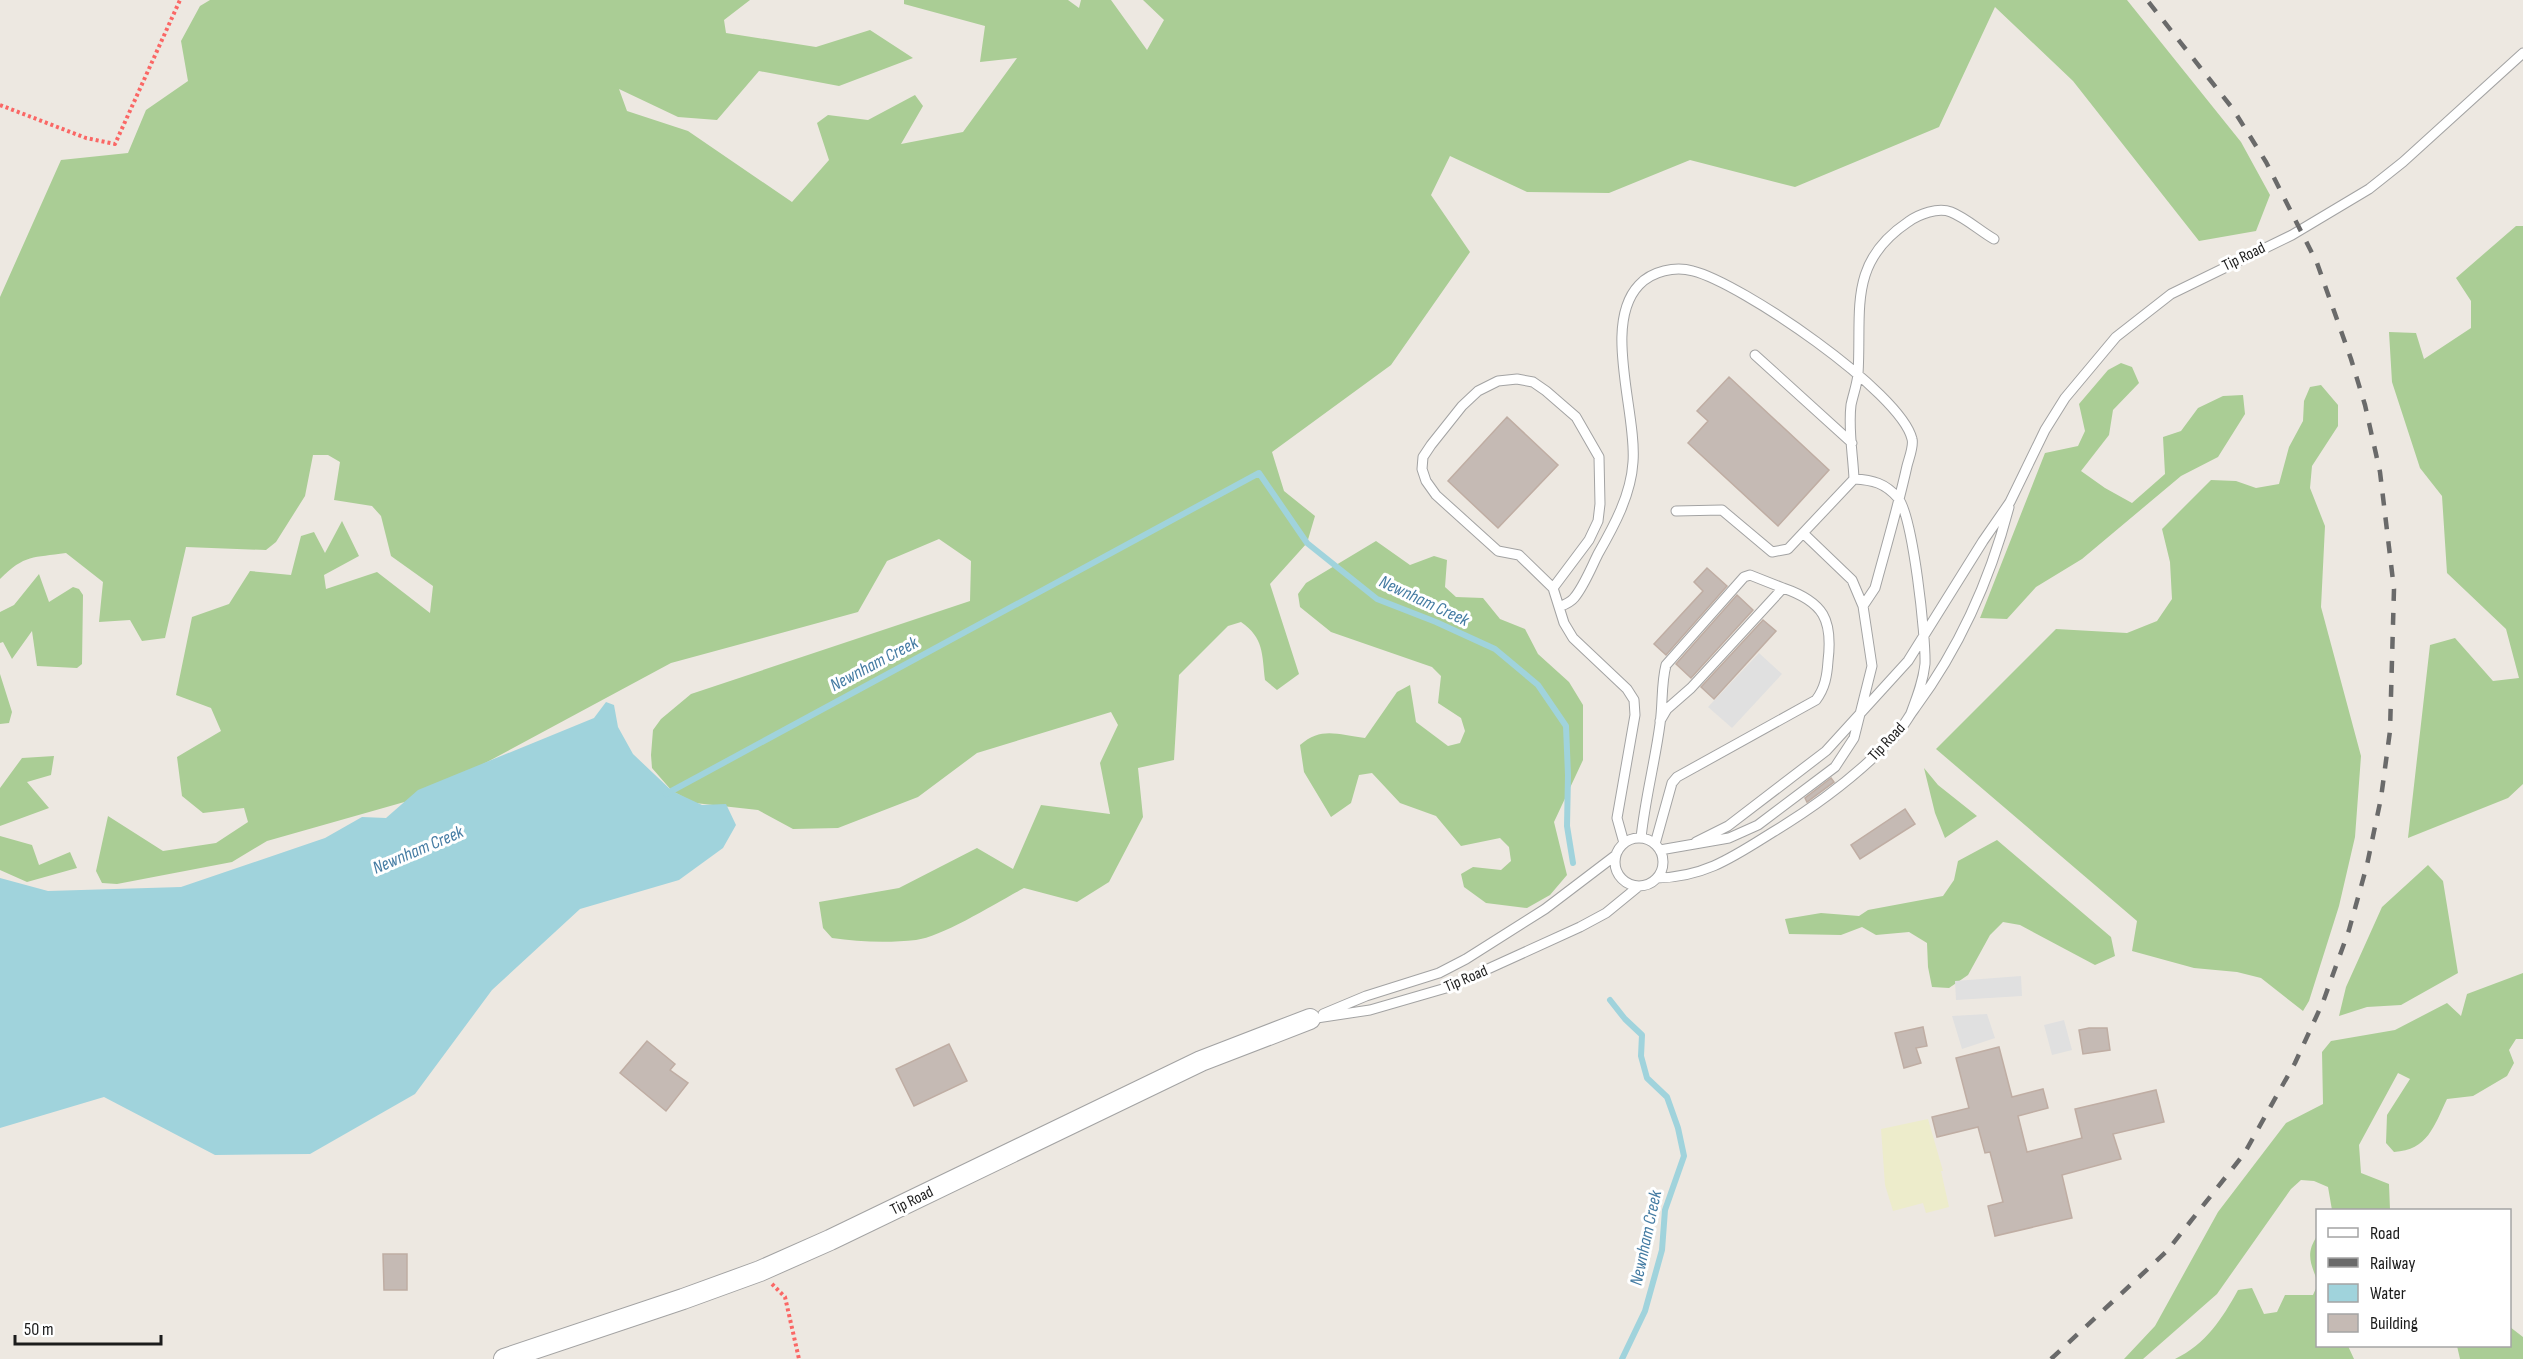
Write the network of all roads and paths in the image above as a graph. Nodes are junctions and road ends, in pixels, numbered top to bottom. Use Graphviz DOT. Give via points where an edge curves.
graph roads {
  1 [pos="180,0"];
  2 [pos="2523,53"];
  3 [pos="0,105"];
  4 [pos="1994,239"];
  5 [pos="1755,355"];
  6 [pos="1858,377"];
  7 [pos="1852,443"];
  8 [pos="1854,479"];
  9 [pos="1899,500"];
  10 [pos="2010,502"];
  11 [pos="1676,510"];
  12 [pos="1803,533"];
  13 [pos="1553,588"];
  14 [pos="1783,588"];
  15 [pos="1863,606"];
  16 [pos="1559,607"];
  17 [pos="1924,638"];
  18 [pos="1860,713"];
  19 [pos="1911,713"];
  20 [pos="1660,721"];
  21 [pos="1641,838"];
  22 [pos="1696,842"];
  23 [pos="1624,843"];
  24 [pos="1657,847"];
  25 [pos="1616,855"];
  26 [pos="1657,878"];
  27 [pos="1639,886"];
  28 [pos="1310,1019"];
  29 [pos="760,1271"];
  30 [pos="504,1359"];
  31 [pos="799,1359"];
  1 -- 3 [label="path" via="115,144 86,138"];
  2 -- 10 [label="lane, Tip Road" via="2369,189 2292,234 2171,294 2116,337 2045,430"];
  4 -- 6 [label="lane" via="1950,211 1915,217 1890,234 1872,258 1863,279"];
  5 -- 7 [label="lane"];
  6 -- 7 [label="lane" via="1851,406"];
  6 -- 9 [label="lane" via="1900,413 1913,441"];
  6 -- 16 [label="lane" via="1818,341 1778,314 1694,271 1671,269 1653,274 1638,285 1623,326 1622,360 1632,433 1629,485 1617,520 1574,599"];
  7 -- 8 [label="lane"];
  8 -- 9 [label="lane" via="1876,480"];
  8 -- 12 [label="lane"];
  9 -- 15 [label="lane" via="1875,588"];
  9 -- 17 [label="lane" via="1912,542"];
  10 -- 17 [label="lane, Tip Road"];
  10 -- 19 [label="lane, Tip Road" via="1998,550 1962,636 1941,674"];
  11 -- 12 [label="lane" via="1722,510 1772,552 1788,549"];
  12 -- 15 [label="lane" via="1852,580"];
  13 -- 13 [label="lane" via="1519,555 1498,552 1436,495 1422,470 1423,458 1431,445 1462,406 1478,391 1498,381 1533,382 1546,391 1576,417 1599,457 1598,521 1589,540"];
  13 -- 16 [label="lane"];
  14 -- 20 [label="lane" via="1691,688 1676,699"];
  14 -- 20 [label="lane" via="1750,574 1737,585 1666,665"];
  14 -- 24 [label="lane" via="1808,598 1826,620 1831,636 1822,692 1816,700 1677,777 1672,783"];
  15 -- 18 [label="lane" via="1872,666"];
  16 -- 23 [label="lane" via="1574,638 1634,700 1635,715 1617,818"];
  17 -- 18 [label="lane, Tip Road"];
  17 -- 19 [label="lane" via="1922,684"];
  18 -- 22 [label="lane, Tip Road" via="1826,751 1772,794 1728,826"];
  18 -- 22 [label="lane" via="1854,738 1835,768 1797,798 1758,825 1730,838"];
  19 -- 26 [label="lane, Tip Road" via="1896,736 1870,761 1799,816 1703,872"];
  20 -- 21 [label="lane"];
  21 -- 23 [label="lane"];
  21 -- 24 [label="lane"];
  22 -- 24 [label="lane"];
  23 -- 25 [label="lane"];
  24 -- 26 [label="lane" via="1663,865"];
  25 -- 27 [label="lane" via="1620,877"];
  25 -- 28 [label="lane, Tip Road" via="1545,909 1439,973"];
  26 -- 27 [label="lane"];
  27 -- 28 [label="lane, Tip Road" via="1581,927 1446,988 1370,1010"];
  28 -- 29 [label="street, Tip Road" via="1201,1061"];
  29 -- 30 [label="street, Tip Road"];
  29 -- 31 [label="path" via="784,1297"];
}
